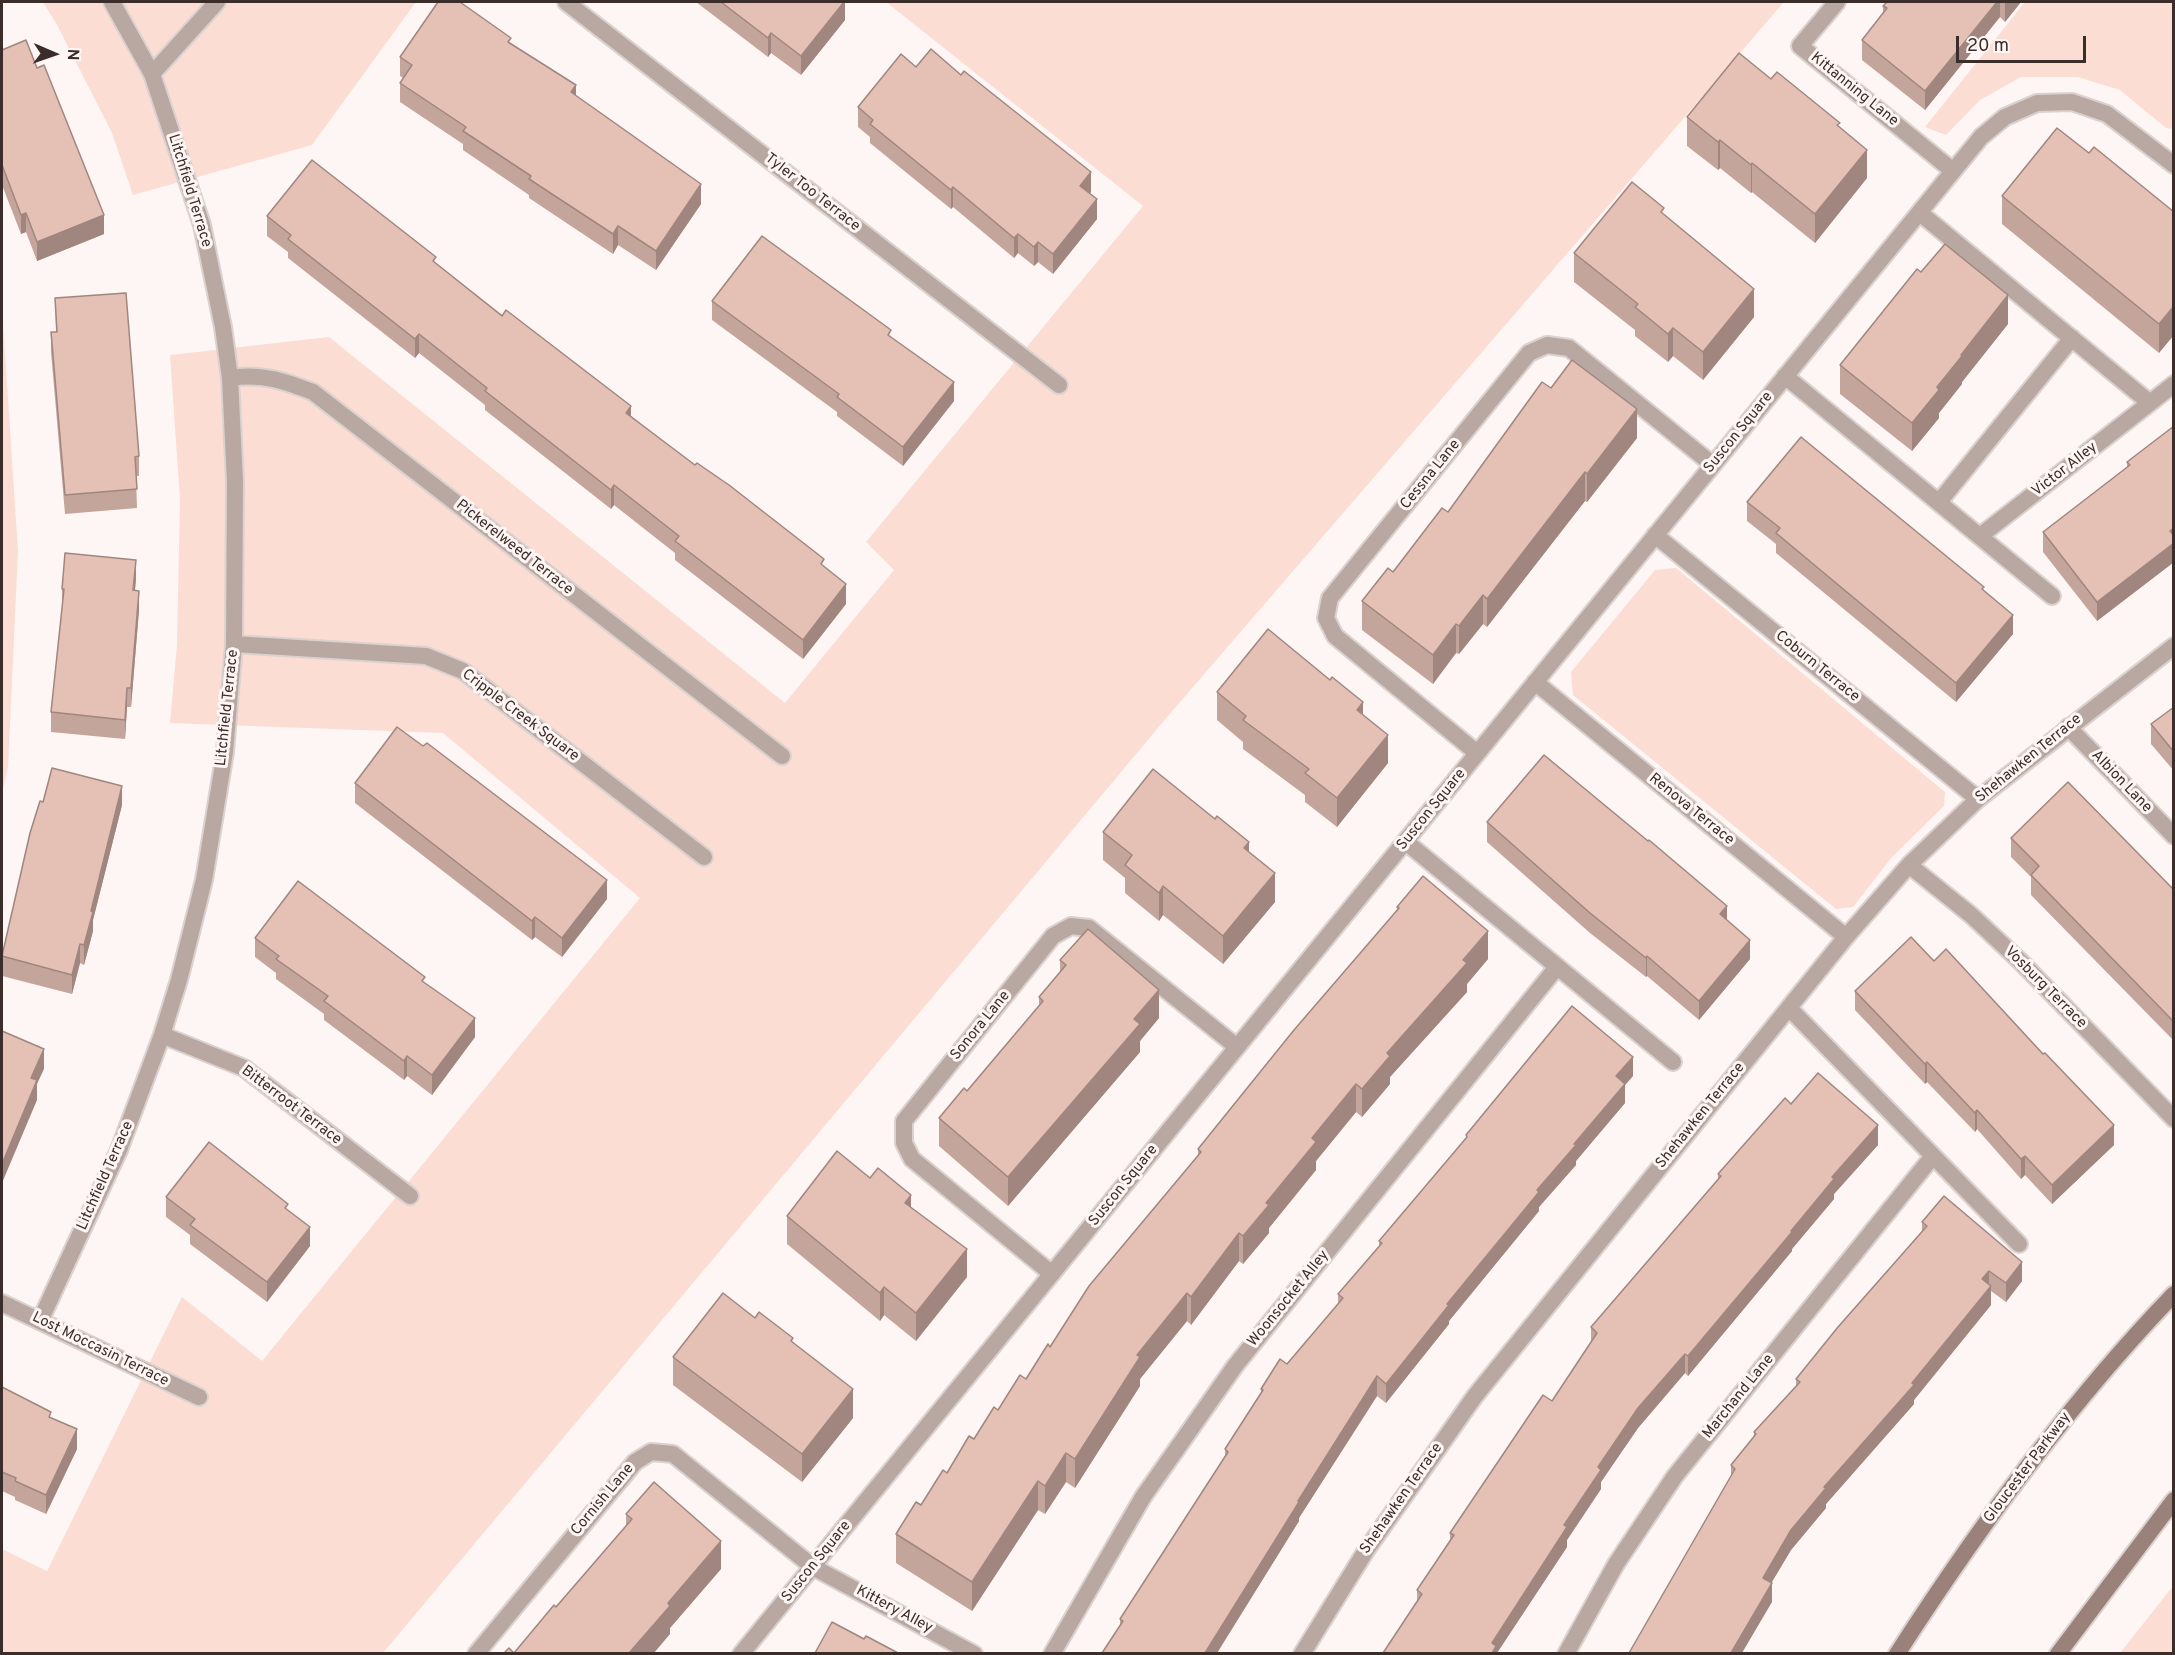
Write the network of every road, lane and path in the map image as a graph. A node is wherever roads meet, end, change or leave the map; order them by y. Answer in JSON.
{"nodes":[{"id":1,"x":112,"y":2,"type":"edge"},
{"id":2,"x":217,"y":2,"type":"edge"},
{"id":3,"x":566,"y":2,"type":"edge"},
{"id":4,"x":1838,"y":2,"type":"edge"},
{"id":5,"x":152,"y":74,"type":"junction"},
{"id":6,"x":2174,"y":165,"type":"edge"},
{"id":7,"x":1953,"y":171,"type":"junction"},
{"id":8,"x":1920,"y":213,"type":"junction"},
{"id":9,"x":2073,"y":338,"type":"junction"},
{"id":10,"x":1785,"y":376,"type":"junction"},
{"id":11,"x":230,"y":378,"type":"junction"},
{"id":12,"x":2174,"y":384,"type":"edge"},
{"id":13,"x":1059,"y":385,"type":"dead end"},
{"id":14,"x":2150,"y":403,"type":"junction"},
{"id":15,"x":1713,"y":465,"type":"junction"},
{"id":16,"x":1939,"y":502,"type":"junction"},
{"id":17,"x":1655,"y":535,"type":"junction"},
{"id":18,"x":1980,"y":537,"type":"junction"},
{"id":19,"x":2052,"y":596,"type":"dead end"},
{"id":20,"x":234,"y":644,"type":"junction"},
{"id":21,"x":2174,"y":646,"type":"edge"},
{"id":22,"x":1535,"y":682,"type":"junction"},
{"id":23,"x":2068,"y":727,"type":"junction"},
{"id":24,"x":1478,"y":753,"type":"junction"},
{"id":25,"x":782,"y":756,"type":"dead end"},
{"id":26,"x":1978,"y":799,"type":"junction"},
{"id":27,"x":2174,"y":836,"type":"edge"},
{"id":28,"x":1406,"y":842,"type":"junction"},
{"id":29,"x":704,"y":857,"type":"dead end"},
{"id":30,"x":1909,"y":865,"type":"junction"},
{"id":31,"x":1846,"y":937,"type":"junction"},
{"id":32,"x":1557,"y":967,"type":"junction"},
{"id":33,"x":1789,"y":1008,"type":"junction"},
{"id":34,"x":162,"y":1035,"type":"junction"},
{"id":35,"x":1237,"y":1047,"type":"junction"},
{"id":36,"x":1673,"y":1062,"type":"dead end"},
{"id":37,"x":2174,"y":1119,"type":"edge"},
{"id":38,"x":1933,"y":1156,"type":"junction"},
{"id":39,"x":410,"y":1196,"type":"dead end"},
{"id":40,"x":2019,"y":1244,"type":"dead end"},
{"id":41,"x":1052,"y":1274,"type":"junction"},
{"id":42,"x":2174,"y":1294,"type":"edge"},
{"id":43,"x":2,"y":1303,"type":"edge"},
{"id":44,"x":40,"y":1321,"type":"junction"},
{"id":45,"x":199,"y":1397,"type":"dead end"},
{"id":46,"x":2174,"y":1500,"type":"edge"},
{"id":47,"x":813,"y":1567,"type":"junction"},
{"id":48,"x":476,"y":1653,"type":"edge"},
{"id":49,"x":741,"y":1653,"type":"edge"},
{"id":50,"x":974,"y":1653,"type":"edge"},
{"id":51,"x":1052,"y":1653,"type":"edge"},
{"id":52,"x":1302,"y":1653,"type":"edge"},
{"id":53,"x":1566,"y":1653,"type":"edge"},
{"id":54,"x":1897,"y":1653,"type":"edge"},
{"id":55,"x":2058,"y":1653,"type":"edge"}],
"edges":[{"from":1,"to":5,"type":"street","name":"Litchfield Terrace"},
{"from":2,"to":5,"type":"street"},
{"from":3,"to":13,"type":"street","name":"Tyler Too Terrace"},
{"from":4,"to":7,"type":"street","name":"Kittanning Lane"},
{"from":5,"to":11,"type":"street","name":"Litchfield Terrace"},
{"from":6,"to":7,"type":"street","name":"Suscon Square"},
{"from":7,"to":8,"type":"street","name":"Suscon Square"},
{"from":8,"to":9,"type":"street"},
{"from":8,"to":10,"type":"street","name":"Suscon Square"},
{"from":9,"to":14,"type":"street"},
{"from":9,"to":16,"type":"street"},
{"from":10,"to":15,"type":"street","name":"Suscon Square"},
{"from":10,"to":16,"type":"street"},
{"from":11,"to":20,"type":"street","name":"Litchfield Terrace"},
{"from":11,"to":25,"type":"street","name":"Pickerelweed Terrace"},
{"from":12,"to":14,"type":"street","name":"Victor Alley"},
{"from":14,"to":18,"type":"street","name":"Victor Alley"},
{"from":15,"to":17,"type":"street","name":"Suscon Square"},
{"from":15,"to":24,"type":"street","name":"Cessna Lane"},
{"from":16,"to":18,"type":"street"},
{"from":17,"to":22,"type":"street","name":"Suscon Square"},
{"from":17,"to":26,"type":"street","name":"Coburn Terrace"},
{"from":18,"to":19,"type":"street"},
{"from":20,"to":29,"type":"street","name":"Cripple Creek Square"},
{"from":20,"to":34,"type":"street","name":"Litchfield Terrace"},
{"from":21,"to":23,"type":"street","name":"Shehawken Terrace"},
{"from":22,"to":24,"type":"street","name":"Suscon Square"},
{"from":22,"to":31,"type":"street","name":"Renova Terrace"},
{"from":23,"to":26,"type":"street","name":"Shehawken Terrace"},
{"from":23,"to":27,"type":"street","name":"Albion Lane"},
{"from":24,"to":28,"type":"street","name":"Suscon Square"},
{"from":26,"to":30,"type":"street","name":"Shehawken Terrace"},
{"from":28,"to":32,"type":"street"},
{"from":28,"to":35,"type":"street","name":"Suscon Square"},
{"from":30,"to":31,"type":"street","name":"Shehawken Terrace"},
{"from":30,"to":37,"type":"street","name":"Vosburg Terrace"},
{"from":31,"to":33,"type":"street","name":"Shehawken Terrace"},
{"from":32,"to":36,"type":"street"},
{"from":32,"to":51,"type":"street","name":"Woonsocket Alley"},
{"from":33,"to":38,"type":"street"},
{"from":33,"to":52,"type":"street","name":"Shehawken Terrace"},
{"from":34,"to":39,"type":"street","name":"Bitterroot Terrace"},
{"from":34,"to":44,"type":"street","name":"Litchfield Terrace"},
{"from":35,"to":41,"type":"street","name":"Suscon Square"},
{"from":35,"to":41,"type":"street","name":"Sonora Lane"},
{"from":38,"to":40,"type":"street"},
{"from":38,"to":53,"type":"street","name":"Marchand Lane"},
{"from":41,"to":47,"type":"street","name":"Suscon Square"},
{"from":42,"to":54,"type":"main road","name":"Gloucester Parkway"},
{"from":43,"to":44,"type":"street","name":"Lost Moccasin Terrace"},
{"from":44,"to":45,"type":"street","name":"Lost Moccasin Terrace"},
{"from":46,"to":55,"type":"main road"},
{"from":47,"to":48,"type":"street","name":"Cornish Lane"},
{"from":47,"to":49,"type":"street","name":"Suscon Square"},
{"from":47,"to":50,"type":"street","name":"Kittery Alley"}]}
